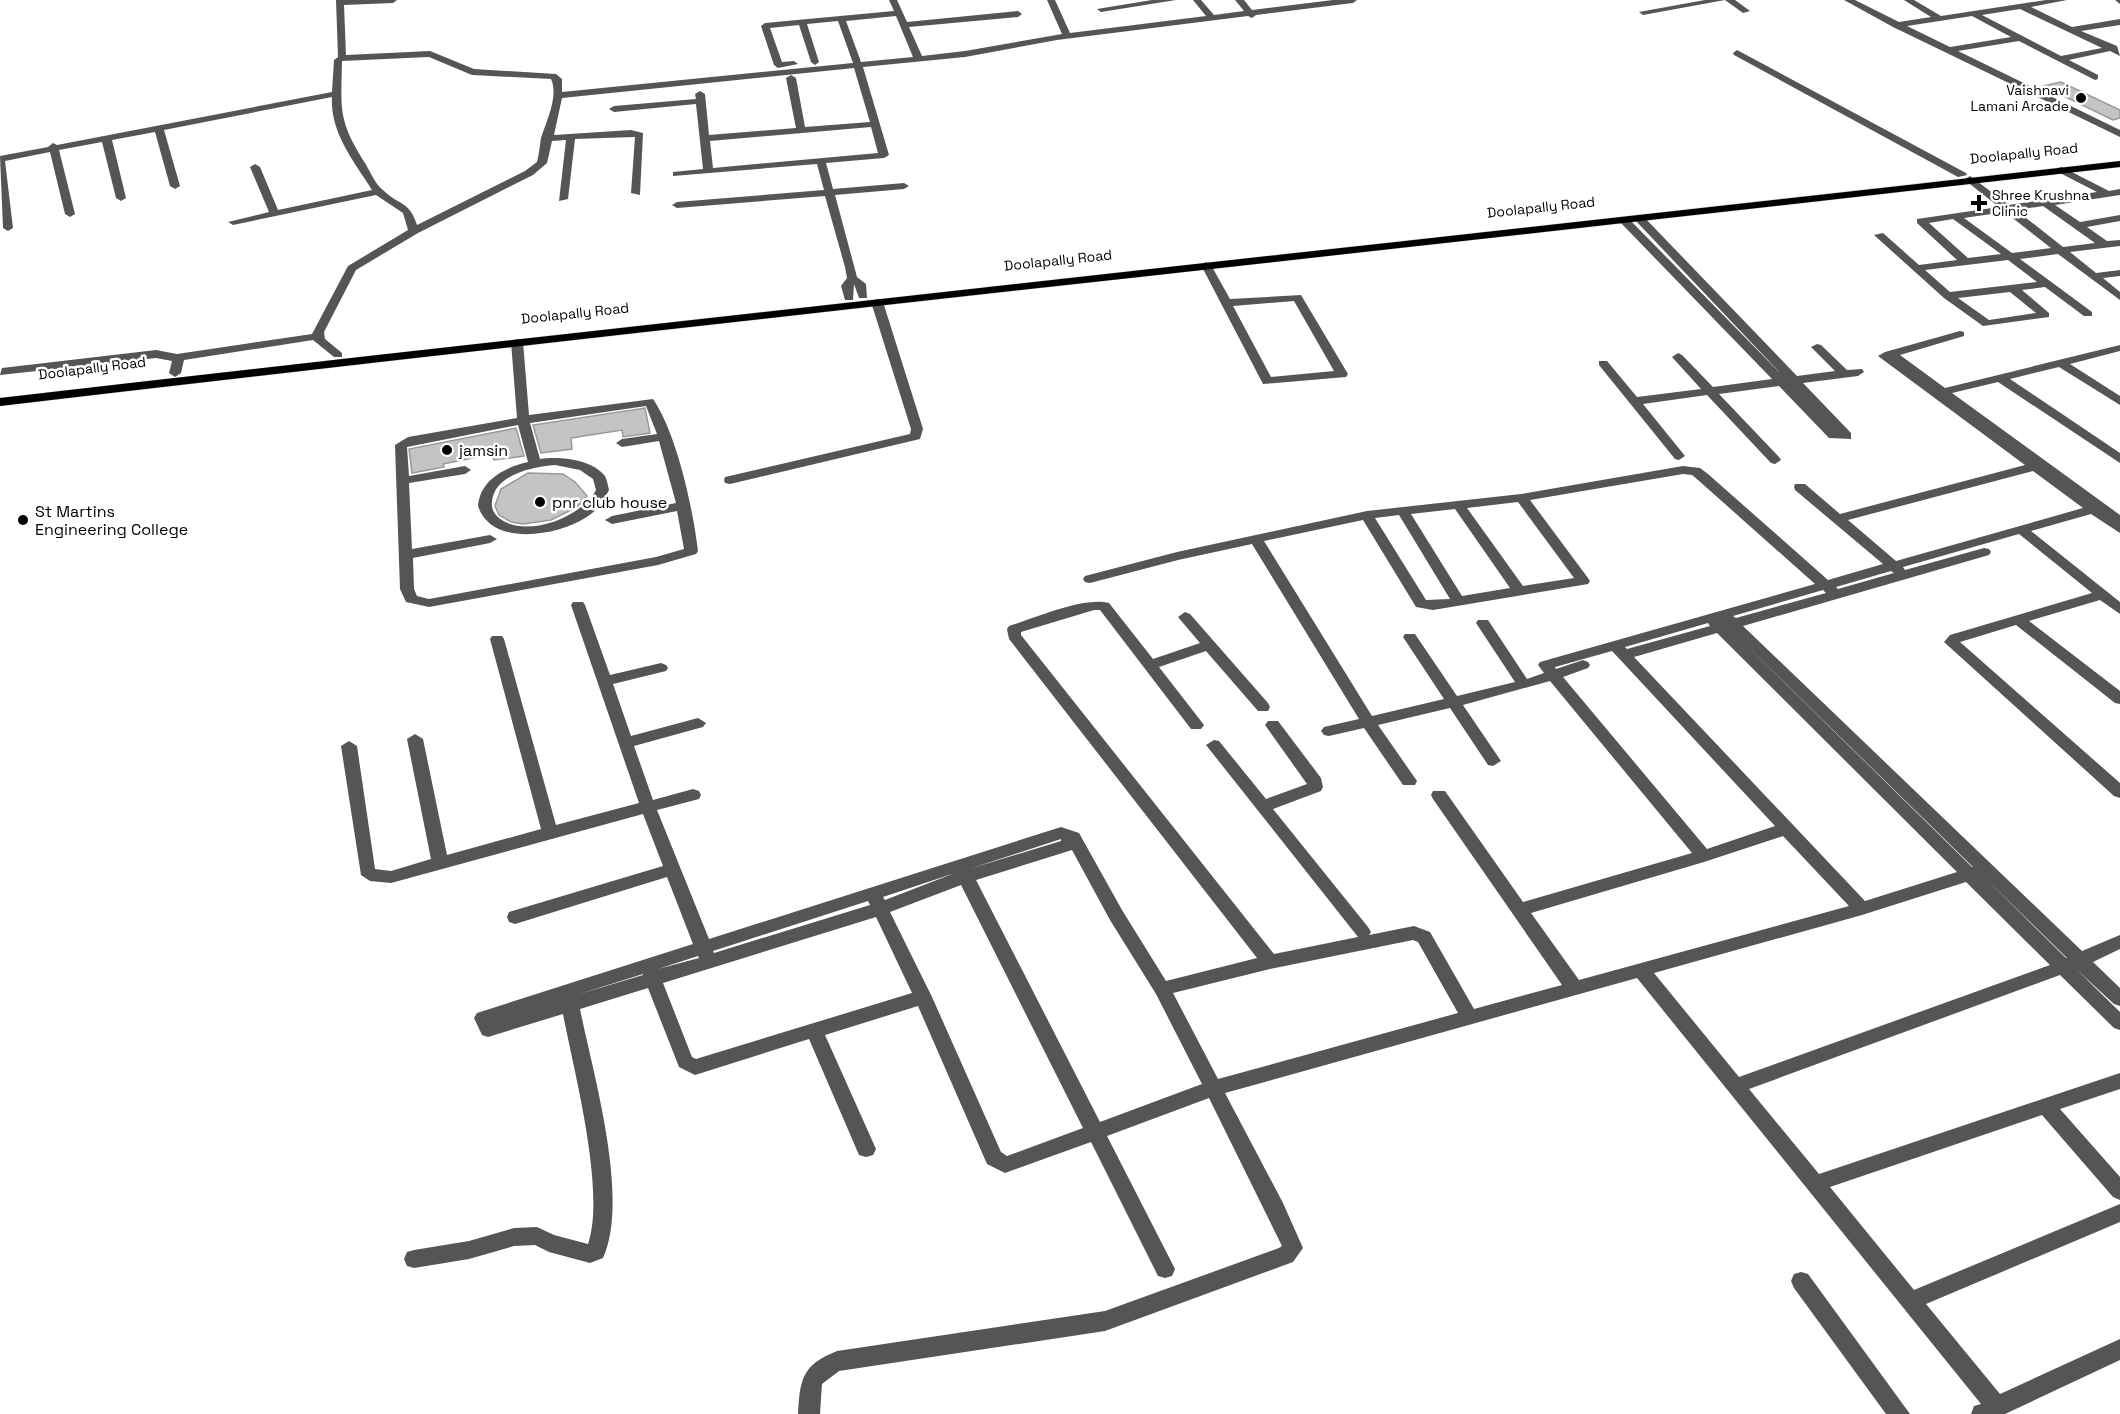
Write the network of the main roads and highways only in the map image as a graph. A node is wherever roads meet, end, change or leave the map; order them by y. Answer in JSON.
{"nodes":[{"id":1,"x":2120,"y":158,"type":"edge"},
{"id":2,"x":2120,"y":164,"type":"edge"},
{"id":3,"x":1966,"y":177,"type":"junction"},
{"id":4,"x":1525,"y":227,"type":"junction"},
{"id":5,"x":555,"y":334,"type":"junction"},
{"id":6,"x":226,"y":371,"type":"junction"},
{"id":7,"x":0,"y":395,"type":"edge"},
{"id":8,"x":0,"y":402,"type":"edge"}],
"edges":[{"from":1,"to":3,"type":"main road","name":"Doolapally Road"},
{"from":2,"to":3,"type":"main road","name":"Doolapally Road"},
{"from":3,"to":4,"type":"main road","name":"Doolapally Road"},
{"from":3,"to":4,"type":"main road","name":"Doolapally Road"},
{"from":4,"to":5,"type":"main road","name":"Doolapally Road"},
{"from":4,"to":5,"type":"main road","name":"Doolapally Road"},
{"from":5,"to":6,"type":"main road","name":"Doolapally Road"},
{"from":5,"to":6,"type":"main road"},
{"from":6,"to":7,"type":"main road","name":"Doolapally Road"},
{"from":6,"to":8,"type":"main road"}]}
